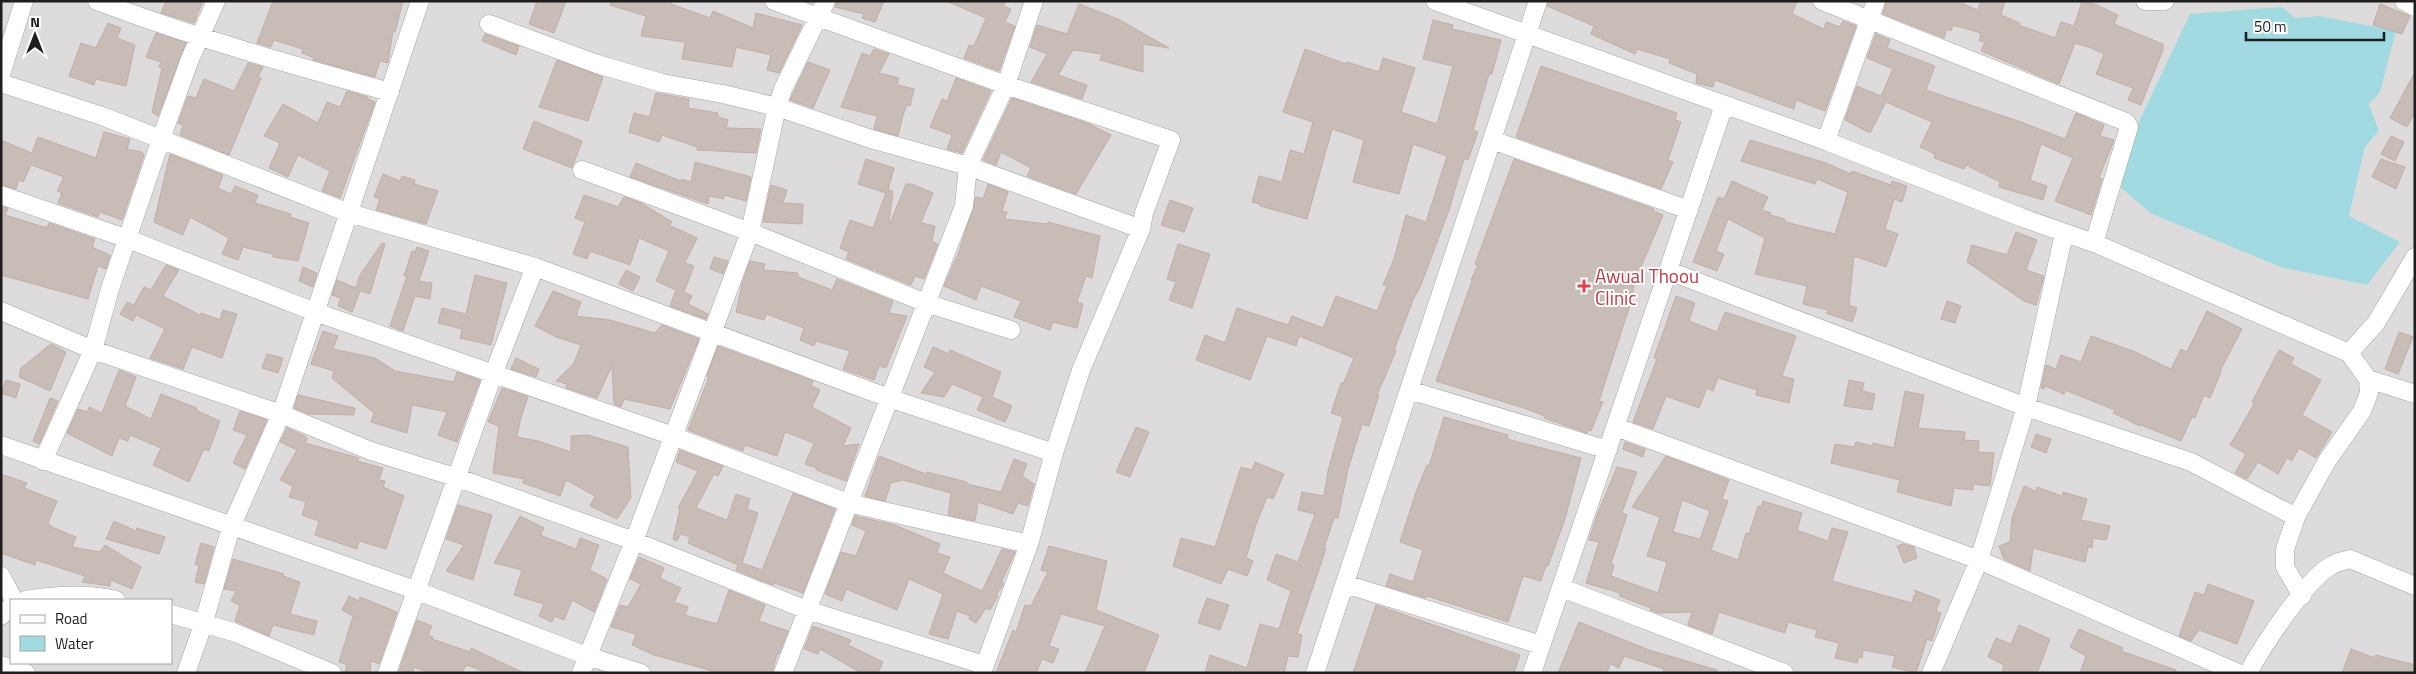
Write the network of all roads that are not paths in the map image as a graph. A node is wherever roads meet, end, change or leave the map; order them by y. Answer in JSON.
{"nodes":[{"id":1,"x":24,"y":1,"type":"edge"},
{"id":2,"x":96,"y":1,"type":"edge"},
{"id":3,"x":216,"y":1,"type":"edge"},
{"id":4,"x":420,"y":1,"type":"edge"},
{"id":5,"x":774,"y":1,"type":"edge"},
{"id":6,"x":1034,"y":1,"type":"edge"},
{"id":7,"x":1435,"y":1,"type":"edge"},
{"id":8,"x":1450,"y":1,"type":"edge"},
{"id":9,"x":1538,"y":1,"type":"edge"},
{"id":10,"x":1822,"y":1,"type":"edge"},
{"id":11,"x":1876,"y":1,"type":"edge"},
{"id":12,"x":2145,"y":1,"type":"edge"},
{"id":13,"x":2165,"y":1,"type":"edge"},
{"id":14,"x":2404,"y":1,"type":"edge"},
{"id":15,"x":2415,"y":6,"type":"edge"},
{"id":16,"x":823,"y":9,"type":"edge"},
{"id":17,"x":1870,"y":19,"type":"junction"},
{"id":18,"x":489,"y":24,"type":"dead end"},
{"id":19,"x":1528,"y":35,"type":"junction"},
{"id":20,"x":200,"y":37,"type":"junction"},
{"id":21,"x":1,"y":74,"type":"edge"},
{"id":22,"x":1,"y":84,"type":"edge"},
{"id":23,"x":1006,"y":85,"type":"junction"},
{"id":24,"x":390,"y":92,"type":"junction"},
{"id":25,"x":1724,"y":105,"type":"junction"},
{"id":26,"x":777,"y":107,"type":"junction"},
{"id":27,"x":161,"y":139,"type":"junction"},
{"id":28,"x":1492,"y":140,"type":"junction"},
{"id":29,"x":1826,"y":142,"type":"junction"},
{"id":30,"x":968,"y":166,"type":"junction"},
{"id":31,"x":582,"y":170,"type":"dead end"},
{"id":32,"x":1,"y":195,"type":"edge"},
{"id":33,"x":1689,"y":210,"type":"junction"},
{"id":34,"x":349,"y":213,"type":"junction"},
{"id":35,"x":1141,"y":228,"type":"junction"},
{"id":36,"x":750,"y":232,"type":"junction"},
{"id":37,"x":2064,"y":233,"type":"junction"},
{"id":38,"x":128,"y":239,"type":"junction"},
{"id":39,"x":2094,"y":243,"type":"junction"},
{"id":40,"x":2415,"y":257,"type":"edge"},
{"id":41,"x":535,"y":267,"type":"junction"},
{"id":42,"x":1669,"y":270,"type":"junction"},
{"id":43,"x":926,"y":302,"type":"junction"},
{"id":44,"x":1,"y":311,"type":"edge"},
{"id":45,"x":315,"y":312,"type":"junction"},
{"id":46,"x":1011,"y":330,"type":"dead end"},
{"id":47,"x":713,"y":332,"type":"junction"},
{"id":48,"x":93,"y":350,"type":"junction"},
{"id":49,"x":2349,"y":353,"type":"junction"},
{"id":50,"x":493,"y":375,"type":"junction"},
{"id":51,"x":2368,"y":379,"type":"junction"},
{"id":52,"x":1409,"y":390,"type":"junction"},
{"id":53,"x":2415,"y":394,"type":"edge"},
{"id":54,"x":890,"y":398,"type":"junction"},
{"id":55,"x":2026,"y":407,"type":"junction"},
{"id":56,"x":281,"y":414,"type":"junction"},
{"id":57,"x":1616,"y":427,"type":"junction"},
{"id":58,"x":673,"y":436,"type":"junction"},
{"id":59,"x":1,"y":445,"type":"edge"},
{"id":60,"x":1608,"y":450,"type":"junction"},
{"id":61,"x":1054,"y":453,"type":"junction"},
{"id":62,"x":44,"y":460,"type":"junction"},
{"id":63,"x":458,"y":478,"type":"junction"},
{"id":64,"x":848,"y":503,"type":"junction"},
{"id":65,"x":2296,"y":517,"type":"junction"},
{"id":66,"x":231,"y":527,"type":"junction"},
{"id":67,"x":634,"y":541,"type":"junction"},
{"id":68,"x":1029,"y":544,"type":"junction"},
{"id":69,"x":1980,"y":560,"type":"junction"},
{"id":70,"x":1,"y":576,"type":"edge"},
{"id":71,"x":1344,"y":584,"type":"junction"},
{"id":72,"x":2415,"y":586,"type":"edge"},
{"id":73,"x":1562,"y":588,"type":"junction"},
{"id":74,"x":415,"y":590,"type":"junction"},
{"id":75,"x":2302,"y":596,"type":"junction"},
{"id":76,"x":13,"y":599,"type":"edge"},
{"id":77,"x":38,"y":599,"type":"edge"},
{"id":78,"x":105,"y":599,"type":"edge"},
{"id":79,"x":10,"y":607,"type":"edge"},
{"id":80,"x":807,"y":610,"type":"junction"},
{"id":81,"x":172,"y":614,"type":"edge"},
{"id":82,"x":1,"y":616,"type":"edge"},
{"id":83,"x":204,"y":622,"type":"junction"},
{"id":84,"x":1541,"y":645,"type":"junction"},
{"id":85,"x":587,"y":656,"type":"junction"},
{"id":86,"x":1,"y":665,"type":"edge"},
{"id":87,"x":983,"y":669,"type":"edge"},
{"id":88,"x":26,"y":673,"type":"edge"},
{"id":89,"x":186,"y":673,"type":"edge"},
{"id":90,"x":332,"y":673,"type":"edge"},
{"id":91,"x":387,"y":673,"type":"edge"},
{"id":92,"x":581,"y":673,"type":"edge"},
{"id":93,"x":641,"y":673,"type":"edge"},
{"id":94,"x":783,"y":673,"type":"edge"},
{"id":95,"x":1315,"y":673,"type":"edge"},
{"id":96,"x":1532,"y":673,"type":"edge"},
{"id":97,"x":1784,"y":673,"type":"edge"},
{"id":98,"x":1931,"y":673,"type":"edge"},
{"id":99,"x":2238,"y":673,"type":"edge"},
{"id":100,"x":2248,"y":673,"type":"edge"}],
"edges":[{"from":1,"to":21,"type":"street"},
{"from":2,"to":20,"type":"street"},
{"from":3,"to":20,"type":"street"},
{"from":4,"to":24,"type":"street"},
{"from":5,"to":16,"type":"street"},
{"from":6,"to":23,"type":"street"},
{"from":7,"to":19,"type":"street"},
{"from":8,"to":19,"type":"street"},
{"from":9,"to":19,"type":"street"},
{"from":10,"to":17,"type":"street"},
{"from":11,"to":17,"type":"street"},
{"from":12,"to":13,"type":"street"},
{"from":14,"to":15,"type":"street"},
{"from":16,"to":23,"type":"street"},
{"from":16,"to":26,"type":"street"},
{"from":17,"to":29,"type":"street"},
{"from":17,"to":39,"type":"street"},
{"from":18,"to":26,"type":"street"},
{"from":19,"to":25,"type":"street"},
{"from":19,"to":28,"type":"street"},
{"from":20,"to":24,"type":"street"},
{"from":20,"to":27,"type":"street"},
{"from":22,"to":27,"type":"street"},
{"from":23,"to":30,"type":"street"},
{"from":23,"to":35,"type":"street"},
{"from":24,"to":34,"type":"street"},
{"from":25,"to":29,"type":"street"},
{"from":25,"to":33,"type":"street"},
{"from":26,"to":30,"type":"street"},
{"from":26,"to":36,"type":"street"},
{"from":27,"to":34,"type":"street"},
{"from":27,"to":38,"type":"street"},
{"from":28,"to":33,"type":"street"},
{"from":28,"to":52,"type":"street"},
{"from":29,"to":37,"type":"street"},
{"from":30,"to":35,"type":"street"},
{"from":30,"to":43,"type":"street"},
{"from":31,"to":36,"type":"street"},
{"from":32,"to":38,"type":"street"},
{"from":33,"to":42,"type":"street"},
{"from":34,"to":41,"type":"street"},
{"from":34,"to":45,"type":"street"},
{"from":35,"to":61,"type":"street"},
{"from":36,"to":43,"type":"street"},
{"from":36,"to":47,"type":"street"},
{"from":37,"to":39,"type":"street"},
{"from":37,"to":55,"type":"street"},
{"from":38,"to":45,"type":"street"},
{"from":38,"to":48,"type":"street"},
{"from":39,"to":49,"type":"street"},
{"from":40,"to":49,"type":"street"},
{"from":41,"to":47,"type":"street"},
{"from":41,"to":50,"type":"street"},
{"from":42,"to":55,"type":"street"},
{"from":42,"to":57,"type":"street"},
{"from":43,"to":46,"type":"street"},
{"from":43,"to":54,"type":"street"},
{"from":44,"to":48,"type":"street"},
{"from":45,"to":50,"type":"street"},
{"from":45,"to":56,"type":"street"},
{"from":47,"to":54,"type":"street"},
{"from":47,"to":58,"type":"street"},
{"from":48,"to":56,"type":"street"},
{"from":48,"to":62,"type":"street"},
{"from":49,"to":51,"type":"street"},
{"from":50,"to":58,"type":"street"},
{"from":50,"to":63,"type":"street"},
{"from":51,"to":53,"type":"street"},
{"from":51,"to":65,"type":"street"},
{"from":52,"to":60,"type":"street"},
{"from":52,"to":71,"type":"street"},
{"from":54,"to":61,"type":"street"},
{"from":54,"to":64,"type":"street"},
{"from":55,"to":65,"type":"street"},
{"from":55,"to":69,"type":"street"},
{"from":56,"to":63,"type":"street"},
{"from":56,"to":66,"type":"street"},
{"from":57,"to":60,"type":"street"},
{"from":57,"to":69,"type":"street"},
{"from":58,"to":64,"type":"street"},
{"from":58,"to":67,"type":"street"},
{"from":59,"to":62,"type":"street"},
{"from":60,"to":73,"type":"street"},
{"from":61,"to":68,"type":"street"},
{"from":62,"to":66,"type":"street"},
{"from":63,"to":67,"type":"street"},
{"from":63,"to":74,"type":"street"},
{"from":64,"to":68,"type":"street"},
{"from":64,"to":80,"type":"street"},
{"from":65,"to":75,"type":"street"},
{"from":66,"to":74,"type":"street"},
{"from":66,"to":83,"type":"street"},
{"from":67,"to":80,"type":"street"},
{"from":67,"to":85,"type":"street"},
{"from":68,"to":87,"type":"street"},
{"from":69,"to":98,"type":"street"},
{"from":69,"to":99,"type":"street"},
{"from":70,"to":76,"type":"street"},
{"from":71,"to":84,"type":"street"},
{"from":71,"to":95,"type":"street"},
{"from":72,"to":75,"type":"street"},
{"from":73,"to":84,"type":"street"},
{"from":73,"to":97,"type":"street"},
{"from":74,"to":85,"type":"street"},
{"from":74,"to":91,"type":"street"},
{"from":75,"to":100,"type":"street"},
{"from":77,"to":78,"type":"street"},
{"from":79,"to":82,"type":"street"},
{"from":80,"to":87,"type":"street"},
{"from":80,"to":94,"type":"street"},
{"from":81,"to":83,"type":"street"},
{"from":83,"to":89,"type":"street"},
{"from":83,"to":90,"type":"street"},
{"from":84,"to":96,"type":"street"},
{"from":85,"to":92,"type":"street"},
{"from":85,"to":93,"type":"street"},
{"from":86,"to":88,"type":"street"}]}
